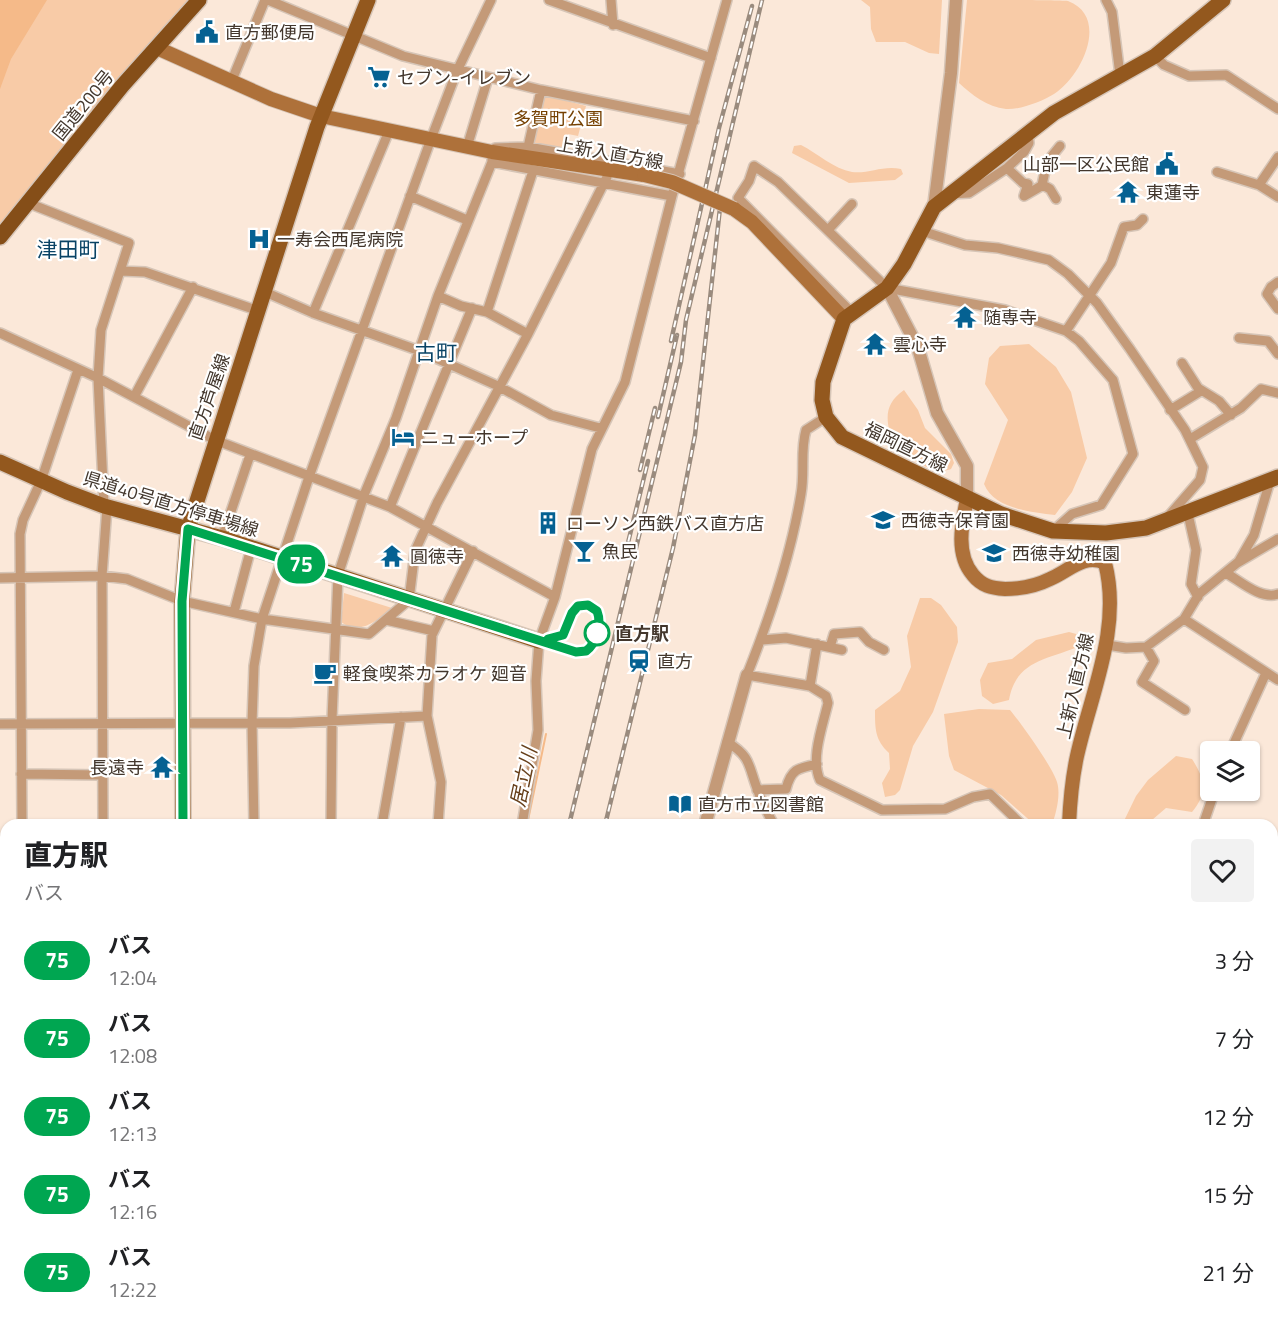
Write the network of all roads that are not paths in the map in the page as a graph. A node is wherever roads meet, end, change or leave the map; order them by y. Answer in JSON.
{"nodes":[{"id":1,"x":199,"y":0,"type":"edge"},
{"id":2,"x":267,"y":0,"type":"edge"},
{"id":3,"x":368,"y":0,"type":"edge"},
{"id":4,"x":490,"y":0,"type":"edge"},
{"id":5,"x":549,"y":0,"type":"edge"},
{"id":6,"x":611,"y":0,"type":"edge"},
{"id":7,"x":728,"y":0,"type":"edge"},
{"id":8,"x":956,"y":0,"type":"edge"},
{"id":9,"x":1106,"y":0,"type":"edge"},
{"id":10,"x":1223,"y":0,"type":"edge"},
{"id":11,"x":613,"y":25,"type":"junction"},
{"id":12,"x":353,"y":35,"type":"junction"},
{"id":13,"x":157,"y":48,"type":"junction"},
{"id":14,"x":1155,"y":56,"type":"junction"},
{"id":15,"x":711,"y":58,"type":"junction"},
{"id":16,"x":457,"y":71,"type":"junction"},
{"id":17,"x":1120,"y":75,"type":"junction"},
{"id":18,"x":488,"y":78,"type":"junction"},
{"id":19,"x":232,"y":80,"type":"junction"},
{"id":20,"x":541,"y":90,"type":"junction"},
{"id":21,"x":1278,"y":109,"type":"edge"},
{"id":22,"x":321,"y":116,"type":"junction"},
{"id":23,"x":694,"y":121,"type":"junction"},
{"id":24,"x":389,"y":131,"type":"junction"},
{"id":25,"x":1028,"y":133,"type":"junction"},
{"id":26,"x":431,"y":139,"type":"junction"},
{"id":27,"x":1060,"y":146,"type":"dead end"},
{"id":28,"x":467,"y":147,"type":"junction"},
{"id":29,"x":528,"y":147,"type":"junction"},
{"id":30,"x":492,"y":157,"type":"junction"},
{"id":31,"x":1277,"y":158,"type":"edge"},
{"id":32,"x":1007,"y":168,"type":"junction"},
{"id":33,"x":533,"y":171,"type":"junction"},
{"id":34,"x":1217,"y":172,"type":"dead end"},
{"id":35,"x":680,"y":174,"type":"junction"},
{"id":36,"x":606,"y":180,"type":"junction"},
{"id":37,"x":1042,"y":185,"type":"junction"},
{"id":38,"x":1259,"y":185,"type":"junction"},
{"id":39,"x":949,"y":194,"type":"junction"},
{"id":40,"x":410,"y":196,"type":"junction"},
{"id":41,"x":672,"y":196,"type":"junction"},
{"id":42,"x":1278,"y":196,"type":"edge"},
{"id":43,"x":1056,"y":200,"type":"dead end"},
{"id":44,"x":28,"y":203,"type":"junction"},
{"id":45,"x":852,"y":204,"type":"dead end"},
{"id":46,"x":934,"y":207,"type":"junction"},
{"id":47,"x":1143,"y":219,"type":"dead end"},
{"id":48,"x":467,"y":220,"type":"junction"},
{"id":49,"x":828,"y":230,"type":"junction"},
{"id":50,"x":922,"y":231,"type":"junction"},
{"id":51,"x":0,"y":237,"type":"edge"},
{"id":52,"x":121,"y":271,"type":"junction"},
{"id":53,"x":1278,"y":282,"type":"edge"},
{"id":54,"x":193,"y":287,"type":"junction"},
{"id":55,"x":887,"y":288,"type":"junction"},
{"id":56,"x":265,"y":292,"type":"junction"},
{"id":57,"x":438,"y":296,"type":"junction"},
{"id":58,"x":1090,"y":298,"type":"junction"},
{"id":59,"x":472,"y":308,"type":"junction"},
{"id":60,"x":1278,"y":309,"type":"edge"},
{"id":61,"x":259,"y":310,"type":"junction"},
{"id":62,"x":488,"y":312,"type":"junction"},
{"id":63,"x":313,"y":313,"type":"junction"},
{"id":64,"x":848,"y":316,"type":"junction"},
{"id":65,"x":361,"y":330,"type":"junction"},
{"id":66,"x":1066,"y":331,"type":"junction"},
{"id":67,"x":0,"y":333,"type":"edge"},
{"id":68,"x":528,"y":334,"type":"junction"},
{"id":69,"x":1239,"y":339,"type":"dead end"},
{"id":70,"x":420,"y":351,"type":"junction"},
{"id":71,"x":1278,"y":354,"type":"edge"},
{"id":72,"x":1182,"y":363,"type":"dead end"},
{"id":73,"x":448,"y":364,"type":"junction"},
{"id":74,"x":78,"y":370,"type":"junction"},
{"id":75,"x":98,"y":378,"type":"junction"},
{"id":76,"x":498,"y":386,"type":"junction"},
{"id":77,"x":1201,"y":391,"type":"junction"},
{"id":78,"x":1278,"y":393,"type":"edge"},
{"id":79,"x":134,"y":398,"type":"junction"},
{"id":80,"x":1170,"y":410,"type":"junction"},
{"id":81,"x":1231,"y":415,"type":"junction"},
{"id":82,"x":826,"y":417,"type":"junction"},
{"id":83,"x":600,"y":428,"type":"junction"},
{"id":84,"x":1190,"y":439,"type":"junction"},
{"id":85,"x":214,"y":440,"type":"junction"},
{"id":86,"x":250,"y":455,"type":"junction"},
{"id":87,"x":0,"y":462,"type":"edge"},
{"id":88,"x":309,"y":477,"type":"junction"},
{"id":89,"x":1274,"y":479,"type":"edge"},
{"id":90,"x":41,"y":481,"type":"junction"},
{"id":91,"x":364,"y":495,"type":"junction"},
{"id":92,"x":967,"y":499,"type":"junction"},
{"id":93,"x":105,"y":506,"type":"junction"},
{"id":94,"x":390,"y":507,"type":"junction"},
{"id":95,"x":1188,"y":514,"type":"junction"},
{"id":96,"x":1163,"y":523,"type":"junction"},
{"id":97,"x":427,"y":526,"type":"junction"},
{"id":98,"x":188,"y":529,"type":"junction"},
{"id":99,"x":1053,"y":531,"type":"junction"},
{"id":100,"x":222,"y":538,"type":"junction"},
{"id":101,"x":1278,"y":539,"type":"edge"},
{"id":102,"x":250,"y":548,"type":"junction"},
{"id":103,"x":473,"y":551,"type":"junction"},
{"id":104,"x":280,"y":558,"type":"junction"},
{"id":105,"x":1237,"y":563,"type":"junction"},
{"id":106,"x":1226,"y":573,"type":"junction"},
{"id":107,"x":338,"y":575,"type":"junction"},
{"id":108,"x":102,"y":576,"type":"junction"},
{"id":109,"x":0,"y":578,"type":"edge"},
{"id":110,"x":19,"y":578,"type":"junction"},
{"id":111,"x":1278,"y":594,"type":"edge"},
{"id":112,"x":555,"y":597,"type":"junction"},
{"id":113,"x":1198,"y":597,"type":"junction"},
{"id":114,"x":409,"y":600,"type":"junction"},
{"id":115,"x":182,"y":601,"type":"junction"},
{"id":116,"x":442,"y":610,"type":"junction"},
{"id":117,"x":234,"y":612,"type":"junction"},
{"id":118,"x":262,"y":619,"type":"junction"},
{"id":119,"x":1184,"y":619,"type":"junction"},
{"id":120,"x":386,"y":620,"type":"junction"},
{"id":121,"x":434,"y":630,"type":"junction"},
{"id":122,"x":336,"y":631,"type":"junction"},
{"id":123,"x":761,"y":640,"type":"junction"},
{"id":124,"x":539,"y":641,"type":"junction"},
{"id":125,"x":817,"y":644,"type":"junction"},
{"id":126,"x":1107,"y":645,"type":"junction"},
{"id":127,"x":1146,"y":646,"type":"junction"},
{"id":128,"x":830,"y":647,"type":"junction"},
{"id":129,"x":842,"y":650,"type":"dead end"},
{"id":130,"x":884,"y":650,"type":"dead end"},
{"id":131,"x":1266,"y":673,"type":"junction"},
{"id":132,"x":747,"y":675,"type":"junction"},
{"id":133,"x":1278,"y":680,"type":"edge"},
{"id":134,"x":810,"y":686,"type":"junction"},
{"id":135,"x":1185,"y":710,"type":"dead end"},
{"id":136,"x":427,"y":716,"type":"junction"},
{"id":137,"x":400,"y":717,"type":"junction"},
{"id":138,"x":332,"y":719,"type":"junction"},
{"id":139,"x":104,"y":723,"type":"junction"},
{"id":140,"x":252,"y":723,"type":"junction"},
{"id":141,"x":0,"y":724,"type":"edge"},
{"id":142,"x":20,"y":724,"type":"junction"},
{"id":143,"x":182,"y":724,"type":"junction"},
{"id":144,"x":1235,"y":741,"type":"edge"},
{"id":145,"x":727,"y":742,"type":"junction"},
{"id":146,"x":817,"y":764,"type":"junction"},
{"id":147,"x":21,"y":774,"type":"junction"},
{"id":148,"x":103,"y":774,"type":"junction"},
{"id":149,"x":757,"y":790,"type":"junction"},
{"id":150,"x":1211,"y":801,"type":"edge"},
{"id":151,"x":22,"y":819,"type":"edge"},
{"id":152,"x":103,"y":819,"type":"edge"},
{"id":153,"x":183,"y":819,"type":"edge"},
{"id":154,"x":254,"y":819,"type":"edge"},
{"id":155,"x":332,"y":819,"type":"edge"},
{"id":156,"x":383,"y":819,"type":"edge"},
{"id":157,"x":438,"y":819,"type":"edge"},
{"id":158,"x":523,"y":819,"type":"edge"},
{"id":159,"x":707,"y":819,"type":"edge"},
{"id":160,"x":771,"y":819,"type":"edge"},
{"id":161,"x":1016,"y":819,"type":"edge"},
{"id":162,"x":1070,"y":819,"type":"edge"},
{"id":163,"x":1205,"y":819,"type":"edge"}],
"edges":[{"from":1,"to":13,"type":"highway","name":"国道200号"},
{"from":2,"to":12,"type":"street"},
{"from":2,"to":19,"type":"street"},
{"from":3,"to":12,"type":"main road","name":"直方芦屋線"},
{"from":4,"to":16,"type":"street"},
{"from":5,"to":11,"type":"street"},
{"from":6,"to":11,"type":"street"},
{"from":7,"to":15,"type":"street"},
{"from":8,"to":46,"type":"street"},
{"from":9,"to":17,"type":"street"},
{"from":10,"to":14,"type":"main road"},
{"from":11,"to":15,"type":"street"},
{"from":12,"to":16,"type":"street"},
{"from":12,"to":22,"type":"main road","name":"直方芦屋線"},
{"from":13,"to":19,"type":"main road","name":"上新入直方線"},
{"from":13,"to":44,"type":"highway","name":"国道200号"},
{"from":14,"to":17,"type":"main road"},
{"from":14,"to":21,"type":"street"},
{"from":15,"to":23,"type":"street"},
{"from":16,"to":18,"type":"street"},
{"from":16,"to":26,"type":"street"},
{"from":17,"to":25,"type":"main road"},
{"from":18,"to":20,"type":"street"},
{"from":18,"to":28,"type":"street"},
{"from":19,"to":22,"type":"main road","name":"上新入直方線"},
{"from":20,"to":23,"type":"street"},
{"from":20,"to":29,"type":"street"},
{"from":22,"to":24,"type":"main road","name":"上新入直方線"},
{"from":22,"to":56,"type":"main road","name":"直方芦屋線"},
{"from":23,"to":35,"type":"street"},
{"from":24,"to":26,"type":"main road","name":"上新入直方線"},
{"from":24,"to":63,"type":"street"},
{"from":25,"to":32,"type":"street"},
{"from":25,"to":39,"type":"main road"},
{"from":26,"to":28,"type":"main road","name":"上新入直方線"},
{"from":26,"to":40,"type":"street"},
{"from":27,"to":37,"type":"street"},
{"from":28,"to":30,"type":"main road","name":"上新入直方線"},
{"from":29,"to":30,"type":"street"},
{"from":29,"to":35,"type":"street"},
{"from":30,"to":33,"type":"street"},
{"from":30,"to":48,"type":"street"},
{"from":30,"to":64,"type":"main road","name":"上新入直方線","bridge":true},
{"from":31,"to":38,"type":"street"},
{"from":32,"to":37,"type":"street"},
{"from":32,"to":39,"type":"street"},
{"from":33,"to":36,"type":"street"},
{"from":33,"to":62,"type":"street"},
{"from":34,"to":38,"type":"street"},
{"from":35,"to":41,"type":"street"},
{"from":36,"to":41,"type":"street"},
{"from":36,"to":68,"type":"street"},
{"from":37,"to":43,"type":"street"},
{"from":38,"to":42,"type":"street"},
{"from":39,"to":46,"type":"main road"},
{"from":40,"to":48,"type":"street"},
{"from":40,"to":65,"type":"street"},
{"from":41,"to":83,"type":"street"},
{"from":44,"to":51,"type":"highway","name":"国道200号"},
{"from":44,"to":52,"type":"street"},
{"from":45,"to":49,"type":"street"},
{"from":46,"to":50,"type":"main road"},
{"from":47,"to":58,"type":"street"},
{"from":48,"to":57,"type":"street"},
{"from":49,"to":55,"type":"street"},
{"from":49,"to":64,"type":"street"},
{"from":50,"to":55,"type":"main road"},
{"from":50,"to":58,"type":"street"},
{"from":52,"to":54,"type":"street"},
{"from":52,"to":75,"type":"street"},
{"from":53,"to":60,"type":"street"},
{"from":54,"to":61,"type":"street"},
{"from":54,"to":79,"type":"street"},
{"from":55,"to":64,"type":"main road"},
{"from":55,"to":66,"type":"street"},
{"from":55,"to":92,"type":"street"},
{"from":56,"to":61,"type":"main road","name":"直方芦屋線"},
{"from":56,"to":63,"type":"street"},
{"from":57,"to":59,"type":"street"},
{"from":57,"to":70,"type":"street"},
{"from":58,"to":66,"type":"street"},
{"from":58,"to":80,"type":"street"},
{"from":59,"to":62,"type":"street"},
{"from":59,"to":73,"type":"street"},
{"from":61,"to":85,"type":"main road","name":"直方芦屋線"},
{"from":62,"to":68,"type":"street"},
{"from":63,"to":65,"type":"street"},
{"from":64,"to":82,"type":"main road"},
{"from":65,"to":70,"type":"street"},
{"from":65,"to":88,"type":"street"},
{"from":66,"to":99,"type":"street"},
{"from":67,"to":74,"type":"street"},
{"from":68,"to":76,"type":"street"},
{"from":69,"to":71,"type":"street"},
{"from":70,"to":73,"type":"street"},
{"from":70,"to":91,"type":"street"},
{"from":72,"to":77,"type":"street"},
{"from":73,"to":76,"type":"street"},
{"from":73,"to":94,"type":"street"},
{"from":74,"to":75,"type":"street"},
{"from":74,"to":90,"type":"street"},
{"from":75,"to":79,"type":"street"},
{"from":75,"to":93,"type":"street"},
{"from":76,"to":83,"type":"street"},
{"from":76,"to":97,"type":"street"},
{"from":77,"to":80,"type":"street"},
{"from":77,"to":81,"type":"street"},
{"from":78,"to":81,"type":"street"},
{"from":79,"to":85,"type":"street"},
{"from":80,"to":84,"type":"street"},
{"from":81,"to":84,"type":"street"},
{"from":82,"to":92,"type":"main road","name":"福岡直方線"},
{"from":82,"to":123,"type":"street"},
{"from":83,"to":112,"type":"street"},
{"from":84,"to":96,"type":"street"},
{"from":85,"to":86,"type":"street"},
{"from":85,"to":98,"type":"main road","name":"直方芦屋線"},
{"from":86,"to":88,"type":"street"},
{"from":86,"to":100,"type":"street"},
{"from":87,"to":90,"type":"main road","name":"県道40号直方停車場線"},
{"from":88,"to":91,"type":"street"},
{"from":88,"to":104,"type":"street"},
{"from":89,"to":95,"type":"main road","name":"福岡直方線"},
{"from":89,"to":105,"type":"street"},
{"from":90,"to":93,"type":"main road","name":"県道40号直方停車場線"},
{"from":90,"to":110,"type":"street"},
{"from":91,"to":94,"type":"street"},
{"from":91,"to":107,"type":"street"},
{"from":92,"to":99,"type":"main road","name":"福岡直方線"},
{"from":92,"to":126,"type":"main road","name":"上新入直方線"},
{"from":93,"to":98,"type":"main road","name":"県道40号直方停車場線"},
{"from":93,"to":108,"type":"street"},
{"from":94,"to":97,"type":"street"},
{"from":95,"to":96,"type":"main road","name":"福岡直方線"},
{"from":95,"to":113,"type":"street"},
{"from":96,"to":99,"type":"main road","name":"福岡直方線"},
{"from":97,"to":103,"type":"street"},
{"from":97,"to":114,"type":"street"},
{"from":98,"to":100,"type":"main road","name":"県道40号直方停車場線"},
{"from":98,"to":115,"type":"main road","name":"直方芦屋線"},
{"from":100,"to":102,"type":"main road","name":"県道40号直方停車場線"},
{"from":101,"to":105,"type":"street"},
{"from":102,"to":104,"type":"main road","name":"県道40号直方停車場線"},
{"from":102,"to":117,"type":"street"},
{"from":103,"to":112,"type":"street"},
{"from":103,"to":116,"type":"street"},
{"from":104,"to":107,"type":"main road","name":"県道40号直方停車場線"},
{"from":104,"to":118,"type":"street"},
{"from":105,"to":106,"type":"street"},
{"from":106,"to":111,"type":"street"},
{"from":106,"to":113,"type":"street"},
{"from":107,"to":114,"type":"main road","name":"県道40号直方停車場線"},
{"from":107,"to":122,"type":"street"},
{"from":108,"to":110,"type":"street"},
{"from":108,"to":115,"type":"street"},
{"from":108,"to":139,"type":"street"},
{"from":109,"to":110,"type":"street"},
{"from":110,"to":142,"type":"street"},
{"from":112,"to":124,"type":"street"},
{"from":113,"to":119,"type":"street"},
{"from":114,"to":116,"type":"main road","name":"県道40号直方停車場線"},
{"from":114,"to":120,"type":"street"},
{"from":115,"to":117,"type":"street"},
{"from":115,"to":143,"type":"main road","name":"直方芦屋線"},
{"from":116,"to":121,"type":"street"},
{"from":116,"to":124,"type":"main road","name":"県道40号直方停車場線"},
{"from":117,"to":118,"type":"street"},
{"from":118,"to":122,"type":"street"},
{"from":118,"to":140,"type":"street"},
{"from":119,"to":127,"type":"street"},
{"from":119,"to":131,"type":"street"},
{"from":120,"to":121,"type":"street"},
{"from":120,"to":122,"type":"street"},
{"from":121,"to":136,"type":"street"},
{"from":122,"to":138,"type":"street"},
{"from":123,"to":125,"type":"street"},
{"from":123,"to":132,"type":"street"},
{"from":124,"to":158,"type":"street"},
{"from":125,"to":128,"type":"street"},
{"from":125,"to":134,"type":"street"},
{"from":126,"to":127,"type":"street"},
{"from":126,"to":162,"type":"main road","name":"上新入直方線"},
{"from":127,"to":135,"type":"street"},
{"from":128,"to":129,"type":"street"},
{"from":128,"to":130,"type":"street"},
{"from":131,"to":133,"type":"street"},
{"from":131,"to":144,"type":"street"},
{"from":132,"to":134,"type":"street"},
{"from":132,"to":145,"type":"street"},
{"from":134,"to":146,"type":"street"},
{"from":136,"to":137,"type":"street"},
{"from":136,"to":157,"type":"street"},
{"from":137,"to":138,"type":"street"},
{"from":137,"to":156,"type":"street"},
{"from":138,"to":140,"type":"street"},
{"from":138,"to":155,"type":"street"},
{"from":139,"to":142,"type":"street"},
{"from":139,"to":143,"type":"street"},
{"from":139,"to":148,"type":"street"},
{"from":140,"to":143,"type":"street"},
{"from":140,"to":154,"type":"street"},
{"from":141,"to":142,"type":"street"},
{"from":142,"to":147,"type":"street"},
{"from":143,"to":153,"type":"main road","name":"直方芦屋線"},
{"from":145,"to":149,"type":"street"},
{"from":145,"to":159,"type":"street"},
{"from":146,"to":149,"type":"street"},
{"from":146,"to":161,"type":"street"},
{"from":147,"to":148,"type":"street"},
{"from":147,"to":151,"type":"street"},
{"from":148,"to":152,"type":"street"},
{"from":149,"to":160,"type":"street"},
{"from":150,"to":163,"type":"street"}]}
